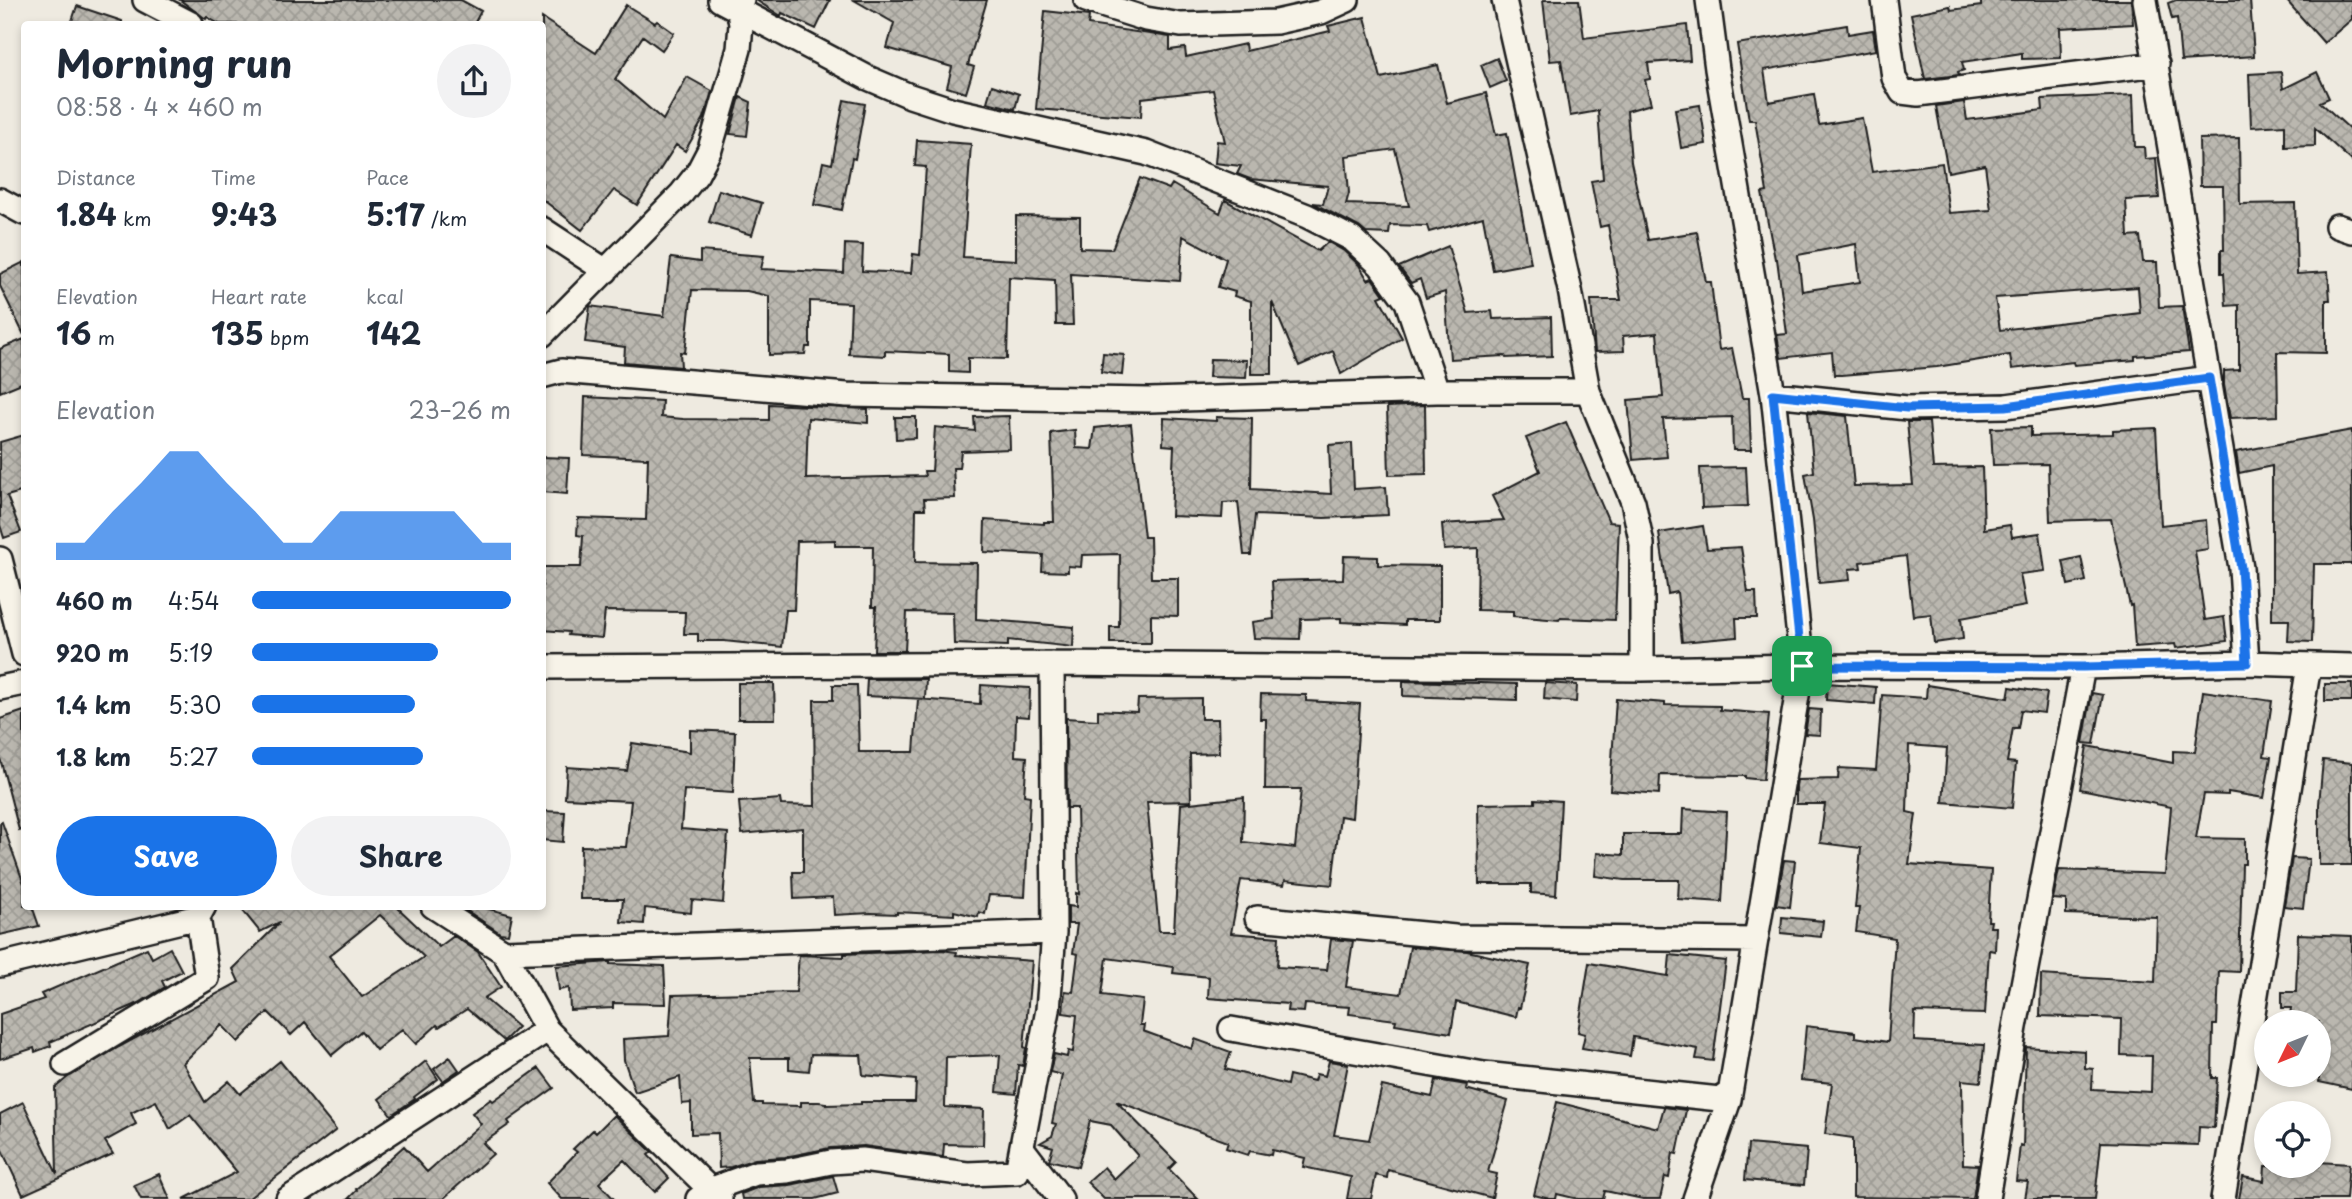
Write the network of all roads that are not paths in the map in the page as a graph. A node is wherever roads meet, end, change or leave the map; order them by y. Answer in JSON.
{"nodes":[{"id":1,"x":145,"y":0,"type":"edge"},
{"id":2,"x":1086,"y":0,"type":"edge"},
{"id":3,"x":1347,"y":0,"type":"edge"},
{"id":4,"x":1504,"y":0,"type":"edge"},
{"id":5,"x":1708,"y":0,"type":"edge"},
{"id":6,"x":1884,"y":0,"type":"edge"},
{"id":7,"x":2145,"y":0,"type":"edge"},
{"id":8,"x":733,"y":3,"type":"edge"},
{"id":9,"x":185,"y":21,"type":"edge"},
{"id":10,"x":2157,"y":64,"type":"junction"},
{"id":11,"x":0,"y":200,"type":"edge"},
{"id":12,"x":21,"y":211,"type":"edge"},
{"id":13,"x":546,"y":232,"type":"edge"},
{"id":14,"x":606,"y":271,"type":"junction"},
{"id":15,"x":546,"y":331,"type":"edge"},
{"id":16,"x":546,"y":375,"type":"edge"},
{"id":17,"x":2209,"y":378,"type":"junction"},
{"id":18,"x":1437,"y":391,"type":"junction"},
{"id":19,"x":1588,"y":391,"type":"junction"},
{"id":20,"x":1773,"y":394,"type":"junction"},
{"id":21,"x":0,"y":559,"type":"edge"},
{"id":22,"x":21,"y":642,"type":"edge"},
{"id":23,"x":2247,"y":663,"type":"junction"},
{"id":24,"x":1052,"y":664,"type":"junction"},
{"id":25,"x":2309,"y":665,"type":"junction"},
{"id":26,"x":1802,"y":666,"type":"junction"},
{"id":27,"x":2352,"y":666,"type":"edge"},
{"id":28,"x":546,"y":667,"type":"edge"},
{"id":29,"x":2083,"y":667,"type":"junction"},
{"id":30,"x":1642,"y":669,"type":"junction"},
{"id":31,"x":21,"y":683,"type":"edge"},
{"id":32,"x":0,"y":688,"type":"edge"},
{"id":33,"x":439,"y":910,"type":"edge"},
{"id":34,"x":201,"y":912,"type":"edge"},
{"id":35,"x":1257,"y":918,"type":"dead end"},
{"id":36,"x":1054,"y":932,"type":"junction"},
{"id":37,"x":1756,"y":940,"type":"junction"},
{"id":38,"x":505,"y":952,"type":"junction"},
{"id":39,"x":0,"y":965,"type":"edge"},
{"id":40,"x":547,"y":1030,"type":"junction"},
{"id":41,"x":1231,"y":1030,"type":"dead end"},
{"id":42,"x":65,"y":1064,"type":"dead end"},
{"id":43,"x":1729,"y":1100,"type":"junction"},
{"id":44,"x":1022,"y":1148,"type":"junction"},
{"id":45,"x":710,"y":1196,"type":"edge"},
{"id":46,"x":288,"y":1199,"type":"edge"},
{"id":47,"x":1061,"y":1199,"type":"edge"},
{"id":48,"x":1695,"y":1199,"type":"edge"},
{"id":49,"x":1987,"y":1199,"type":"edge"},
{"id":50,"x":2223,"y":1199,"type":"edge"}],
"edges":[{"from":1,"to":9,"type":"street"},
{"from":2,"to":3,"type":"street"},
{"from":4,"to":19,"type":"street"},
{"from":5,"to":20,"type":"street"},
{"from":6,"to":10,"type":"street"},
{"from":7,"to":10,"type":"street"},
{"from":8,"to":14,"type":"street"},
{"from":8,"to":18,"type":"street"},
{"from":10,"to":17,"type":"street"},
{"from":11,"to":12,"type":"street"},
{"from":13,"to":14,"type":"street"},
{"from":14,"to":15,"type":"street"},
{"from":16,"to":18,"type":"street"},
{"from":17,"to":20,"type":"street"},
{"from":17,"to":23,"type":"street"},
{"from":18,"to":19,"type":"street"},
{"from":19,"to":30,"type":"street"},
{"from":20,"to":26,"type":"street"},
{"from":21,"to":22,"type":"street"},
{"from":23,"to":25,"type":"street"},
{"from":23,"to":29,"type":"street"},
{"from":24,"to":28,"type":"street"},
{"from":24,"to":30,"type":"street"},
{"from":24,"to":36,"type":"street"},
{"from":25,"to":27,"type":"street"},
{"from":25,"to":50,"type":"street"},
{"from":26,"to":29,"type":"street"},
{"from":26,"to":30,"type":"street"},
{"from":26,"to":37,"type":"street"},
{"from":29,"to":49,"type":"street"},
{"from":31,"to":32,"type":"street"},
{"from":33,"to":38,"type":"street"},
{"from":34,"to":39,"type":"street"},
{"from":34,"to":42,"type":"street"},
{"from":35,"to":37,"type":"street"},
{"from":36,"to":38,"type":"street"},
{"from":36,"to":44,"type":"street"},
{"from":37,"to":43,"type":"street"},
{"from":38,"to":40,"type":"street"},
{"from":40,"to":45,"type":"street"},
{"from":40,"to":46,"type":"street"},
{"from":41,"to":43,"type":"street"},
{"from":43,"to":48,"type":"street"},
{"from":44,"to":45,"type":"street"},
{"from":44,"to":47,"type":"street"}]}
